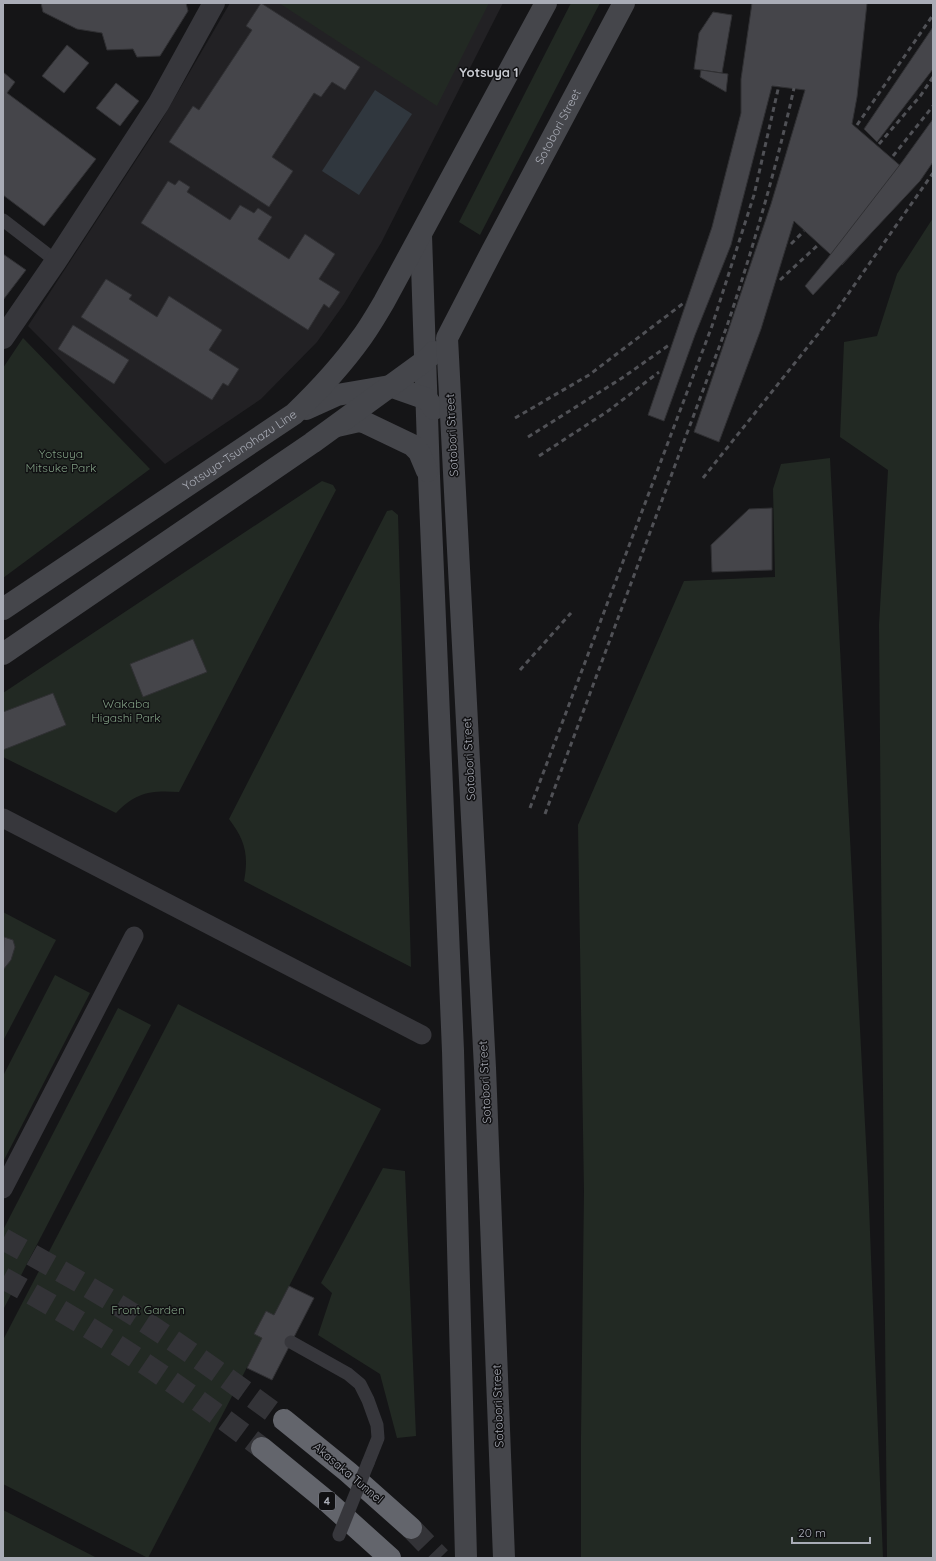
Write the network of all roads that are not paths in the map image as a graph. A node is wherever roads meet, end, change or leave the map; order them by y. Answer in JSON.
{"nodes":[{"id":1,"x":214,"y":3,"type":"edge"},
{"id":2,"x":546,"y":3,"type":"edge"},
{"id":3,"x":624,"y":3,"type":"edge"},
{"id":4,"x":3,"y":220,"type":"edge"},
{"id":5,"x":421,"y":235,"type":"junction"},
{"id":6,"x":56,"y":261,"type":"junction"},
{"id":7,"x":3,"y":338,"type":"edge"},
{"id":8,"x":448,"y":338,"type":"junction"},
{"id":9,"x":426,"y":360,"type":"junction"},
{"id":10,"x":390,"y":386,"type":"junction"},
{"id":11,"x":427,"y":399,"type":"junction"},
{"id":12,"x":294,"y":414,"type":"junction"},
{"id":13,"x":333,"y":427,"type":"junction"},
{"id":14,"x":452,"y":435,"type":"junction"},
{"id":15,"x":429,"y":476,"type":"junction"},
{"id":16,"x":3,"y":609,"type":"edge"},
{"id":17,"x":3,"y":654,"type":"edge"},
{"id":18,"x":3,"y":818,"type":"edge"},
{"id":19,"x":134,"y":936,"type":"dead end"},
{"id":20,"x":422,"y":1035,"type":"dead end"},
{"id":21,"x":3,"y":1189,"type":"edge"},
{"id":22,"x":291,"y":1342,"type":"dead end"},
{"id":23,"x":284,"y":1420,"type":"tunnel mouth"},
{"id":24,"x":262,"y":1448,"type":"tunnel mouth"},
{"id":25,"x":411,"y":1528,"type":"tunnel mouth"},
{"id":26,"x":339,"y":1535,"type":"dead end"},
{"id":27,"x":390,"y":1558,"type":"edge"},
{"id":28,"x":466,"y":1558,"type":"edge"},
{"id":29,"x":504,"y":1558,"type":"edge"}],
"edges":[{"from":1,"to":6,"type":"street"},
{"from":2,"to":5,"type":"main road"},
{"from":3,"to":8,"type":"main road","name":"Sotobori Street"},
{"from":4,"to":6,"type":"lane"},
{"from":5,"to":9,"type":"main road","name":"Sotobori Street"},
{"from":5,"to":12,"type":"main road","name":"Yotsuya-Tsunohazu Line"},
{"from":6,"to":7,"type":"street"},
{"from":8,"to":9,"type":"main road"},
{"from":8,"to":14,"type":"main road","name":"Sotobori Street"},
{"from":9,"to":10,"type":"main road"},
{"from":9,"to":11,"type":"main road","name":"Sotobori Street"},
{"from":10,"to":11,"type":"main road"},
{"from":10,"to":12,"type":"main road"},
{"from":10,"to":13,"type":"main road"},
{"from":11,"to":14,"type":"main road"},
{"from":11,"to":15,"type":"main road","name":"Sotobori Street"},
{"from":12,"to":16,"type":"main road","name":"Yotsuya-Tsunohazu Line"},
{"from":13,"to":15,"type":"main road"},
{"from":13,"to":17,"type":"main road"},
{"from":14,"to":29,"type":"main road","name":"Sotobori Street"},
{"from":15,"to":28,"type":"main road","name":"Sotobori Street"},
{"from":18,"to":20,"type":"street"},
{"from":19,"to":21,"type":"street"},
{"from":22,"to":26,"type":"lane","bridge":true},
{"from":23,"to":25,"type":"highway","name":"Akasaka Tunnel"},
{"from":24,"to":27,"type":"highway","number":"4"}]}
